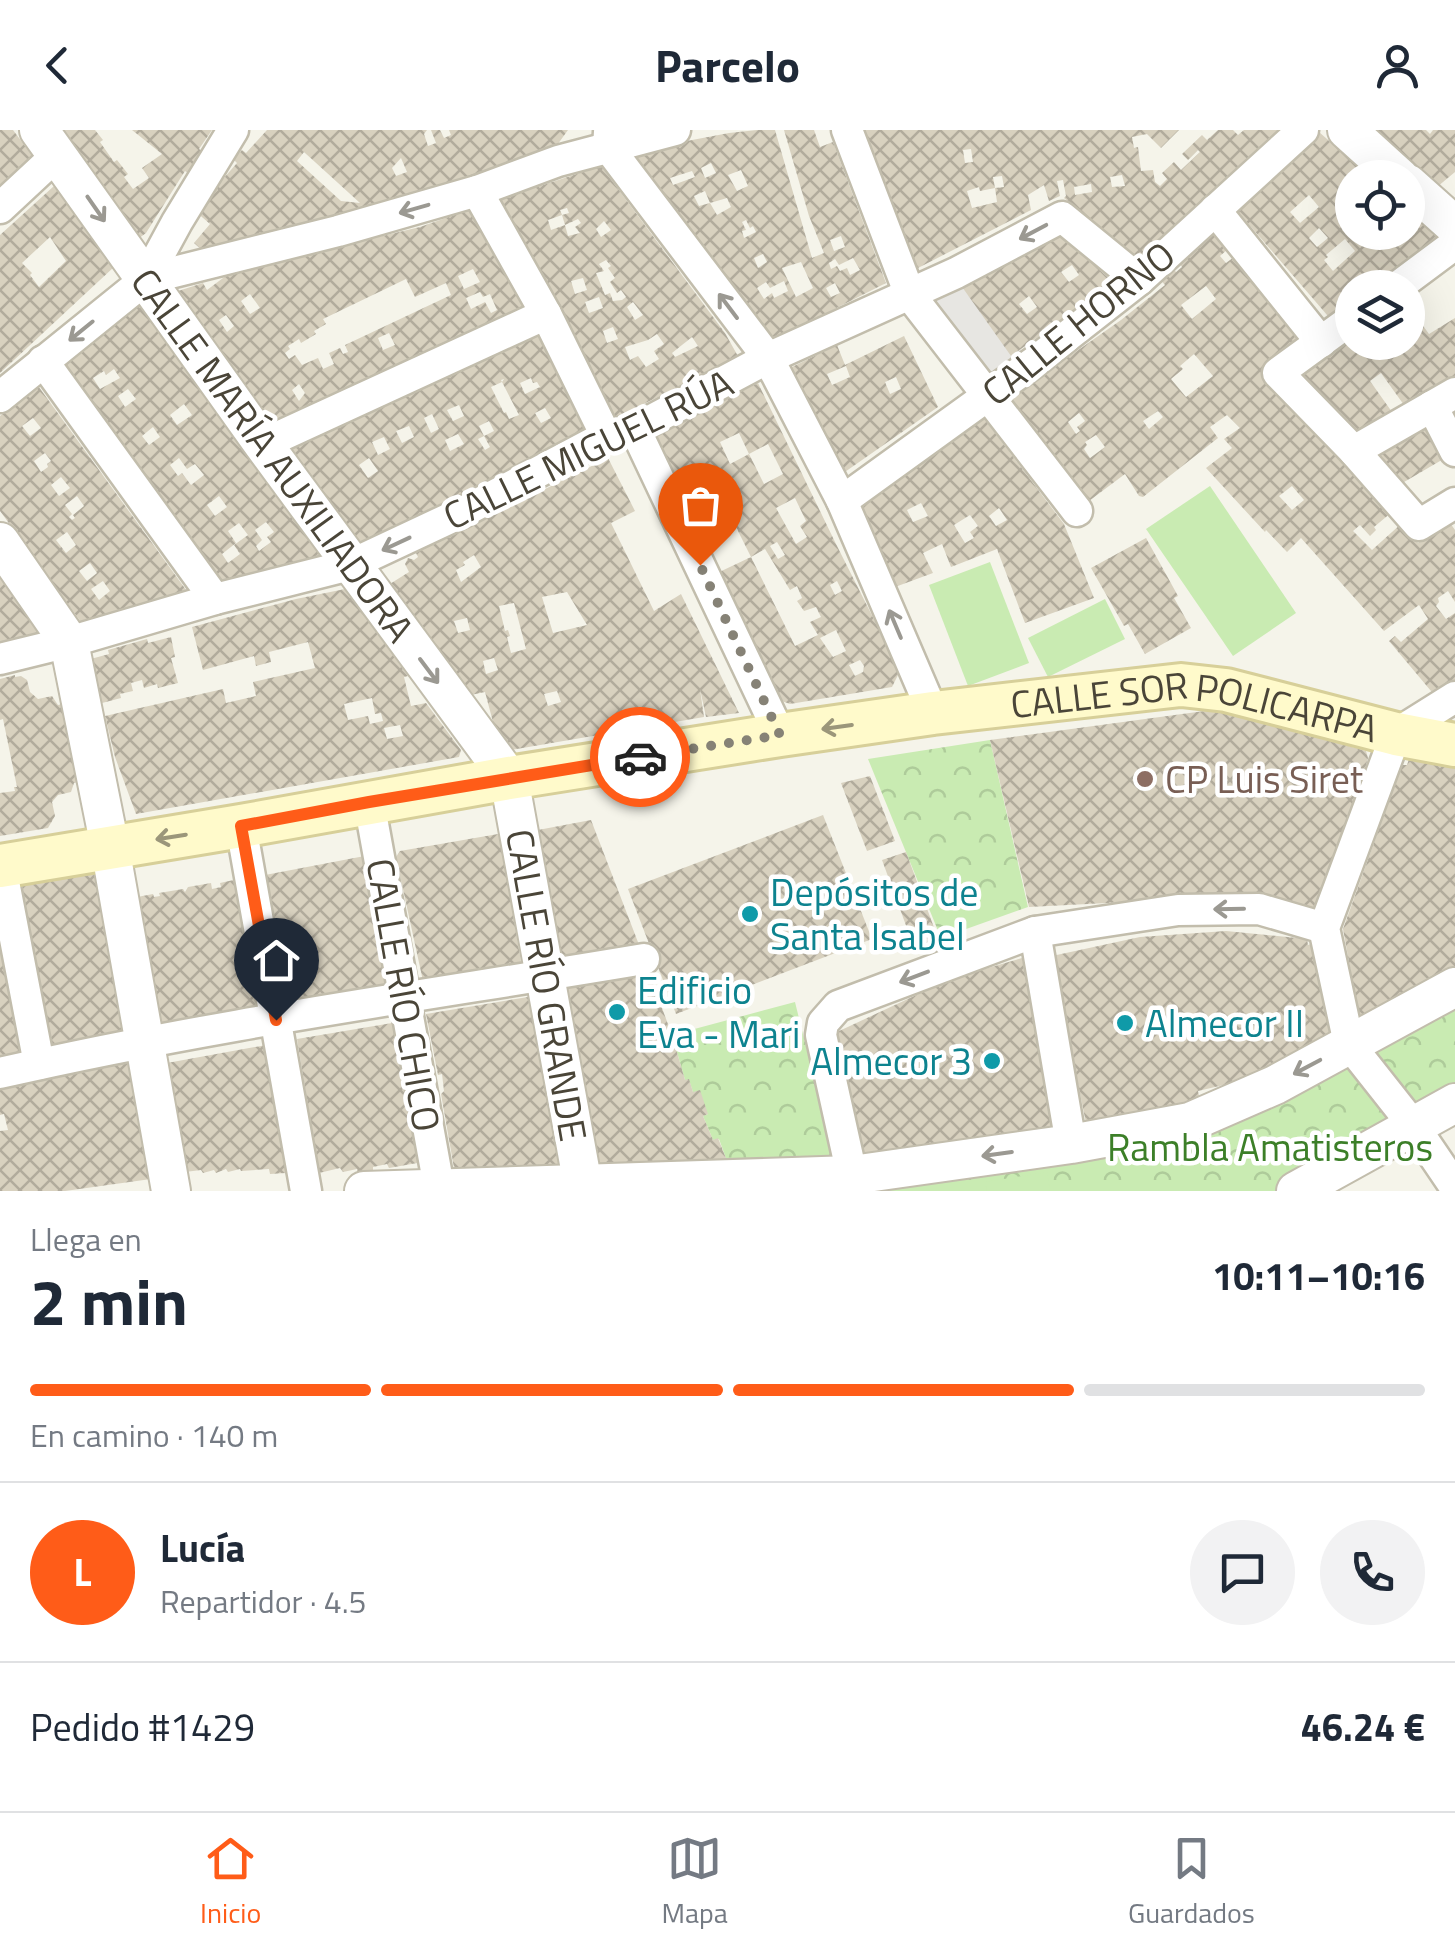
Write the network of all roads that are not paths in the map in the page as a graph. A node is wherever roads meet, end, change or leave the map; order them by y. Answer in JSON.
{"nodes":[{"id":1,"x":233,"y":130,"type":"edge"},
{"id":2,"x":577,"y":130,"type":"edge"},
{"id":3,"x":674,"y":130,"type":"edge"},
{"id":4,"x":846,"y":130,"type":"edge"},
{"id":5,"x":1303,"y":130,"type":"edge"},
{"id":6,"x":1347,"y":130,"type":"edge"},
{"id":7,"x":608,"y":138,"type":"edge"},
{"id":8,"x":48,"y":142,"type":"edge"},
{"id":9,"x":1380,"y":160,"type":"edge"},
{"id":10,"x":558,"y":161,"type":"junction"},
{"id":11,"x":476,"y":191,"type":"junction"},
{"id":12,"x":1425,"y":199,"type":"edge"},
{"id":13,"x":0,"y":208,"type":"edge"},
{"id":14,"x":1215,"y":210,"type":"junction"},
{"id":15,"x":1455,"y":226,"type":"edge"},
{"id":16,"x":1455,"y":244,"type":"edge"},
{"id":17,"x":1420,"y":270,"type":"edge"},
{"id":18,"x":146,"y":279,"type":"junction"},
{"id":19,"x":1139,"y":280,"type":"junction"},
{"id":20,"x":910,"y":295,"type":"junction"},
{"id":21,"x":546,"y":314,"type":"junction"},
{"id":22,"x":1335,"y":332,"type":"edge"},
{"id":23,"x":1321,"y":342,"type":"junction"},
{"id":24,"x":768,"y":358,"type":"junction"},
{"id":25,"x":43,"y":361,"type":"junction"},
{"id":26,"x":989,"y":396,"type":"junction"},
{"id":27,"x":0,"y":397,"type":"edge"},
{"id":28,"x":1444,"y":399,"type":"edge"},
{"id":29,"x":620,"y":433,"type":"junction"},
{"id":30,"x":262,"y":444,"type":"junction"},
{"id":31,"x":1354,"y":451,"type":"junction"},
{"id":32,"x":1455,"y":451,"type":"edge"},
{"id":33,"x":842,"y":501,"type":"junction"},
{"id":34,"x":1455,"y":503,"type":"edge"},
{"id":35,"x":1077,"y":511,"type":"dead end"},
{"id":36,"x":0,"y":542,"type":"edge"},
{"id":37,"x":350,"y":565,"type":"junction"},
{"id":38,"x":215,"y":599,"type":"junction"},
{"id":39,"x":69,"y":642,"type":"junction"},
{"id":40,"x":0,"y":659,"type":"edge"},
{"id":41,"x":1455,"y":697,"type":"edge"},
{"id":42,"x":934,"y":713,"type":"junction"},
{"id":43,"x":1396,"y":734,"type":"junction"},
{"id":44,"x":780,"y":735,"type":"junction"},
{"id":45,"x":1455,"y":745,"type":"edge"},
{"id":46,"x":509,"y":778,"type":"junction"},
{"id":47,"x":369,"y":802,"type":"junction"},
{"id":48,"x":241,"y":826,"type":"junction"},
{"id":49,"x":110,"y":847,"type":"junction"},
{"id":50,"x":0,"y":866,"type":"edge"},
{"id":51,"x":1324,"y":928,"type":"junction"},
{"id":52,"x":1035,"y":932,"type":"junction"},
{"id":53,"x":644,"y":958,"type":"dead end"},
{"id":54,"x":546,"y":975,"type":"junction"},
{"id":55,"x":1455,"y":988,"type":"edge"},
{"id":56,"x":405,"y":996,"type":"junction"},
{"id":57,"x":276,"y":1020,"type":"junction"},
{"id":58,"x":146,"y":1044,"type":"junction"},
{"id":59,"x":1350,"y":1044,"type":"junction"},
{"id":60,"x":38,"y":1064,"type":"junction"},
{"id":61,"x":0,"y":1073,"type":"edge"},
{"id":62,"x":1455,"y":1103,"type":"edge"},
{"id":63,"x":1413,"y":1125,"type":"junction"},
{"id":64,"x":1070,"y":1144,"type":"junction"},
{"id":65,"x":852,"y":1175,"type":"junction"},
{"id":66,"x":439,"y":1187,"type":"junction"},
{"id":67,"x":583,"y":1188,"type":"edge"},
{"id":68,"x":1455,"y":1188,"type":"edge"},
{"id":69,"x":171,"y":1191,"type":"edge"},
{"id":70,"x":306,"y":1191,"type":"edge"},
{"id":71,"x":364,"y":1191,"type":"edge"},
{"id":72,"x":1296,"y":1191,"type":"edge"}],
"edges":[{"from":1,"to":18,"type":"street"},
{"from":2,"to":10,"type":"street"},
{"from":3,"to":7,"type":"street"},
{"from":4,"to":20,"type":"street"},
{"from":5,"to":14,"type":"street","name":"CALLE HORNO"},
{"from":6,"to":9,"type":"street"},
{"from":7,"to":10,"type":"street"},
{"from":24,"to":7,"type":"street","one_way":true},
{"from":8,"to":13,"type":"street"},
{"from":8,"to":18,"type":"street","name":"CALLE MARÍA AUXILIADORA","one_way":true},
{"from":10,"to":11,"type":"street"},
{"from":11,"to":18,"type":"street","one_way":true},
{"from":11,"to":21,"type":"street"},
{"from":12,"to":15,"type":"street"},
{"from":14,"to":19,"type":"street","name":"CALLE HORNO"},
{"from":14,"to":23,"type":"street"},
{"from":16,"to":17,"type":"street"},
{"from":18,"to":25,"type":"street","one_way":true},
{"from":18,"to":30,"type":"street","name":"CALLE MARÍA AUXILIADORA"},
{"from":19,"to":20,"type":"street","name":"CALLE MIGUEL RÚA","one_way":true},
{"from":19,"to":26,"type":"street","name":"CALLE HORNO"},
{"from":20,"to":24,"type":"street","name":"CALLE MIGUEL RÚA"},
{"from":20,"to":26,"type":"street"},
{"from":21,"to":29,"type":"street"},
{"from":21,"to":30,"type":"street"},
{"from":22,"to":23,"type":"street"},
{"from":23,"to":31,"type":"street"},
{"from":24,"to":29,"type":"street","name":"CALLE MIGUEL RÚA"},
{"from":24,"to":33,"type":"street"},
{"from":25,"to":27,"type":"street"},
{"from":25,"to":38,"type":"street"},
{"from":26,"to":33,"type":"street","name":"CALLE HORNO"},
{"from":26,"to":35,"type":"street"},
{"from":28,"to":31,"type":"street"},
{"from":28,"to":32,"type":"street"},
{"from":29,"to":37,"type":"street","name":"CALLE MIGUEL RÚA","one_way":true},
{"from":29,"to":44,"type":"street"},
{"from":30,"to":37,"type":"street","name":"CALLE MARÍA AUXILIADORA"},
{"from":31,"to":34,"type":"street"},
{"from":42,"to":33,"type":"street","one_way":true},
{"from":36,"to":39,"type":"street"},
{"from":37,"to":38,"type":"street","name":"CALLE MIGUEL RÚA"},
{"from":37,"to":46,"type":"street","name":"CALLE MARÍA AUXILIADORA","one_way":true},
{"from":38,"to":39,"type":"street","name":"CALLE MIGUEL RÚA"},
{"from":39,"to":40,"type":"street","name":"CALLE MIGUEL RÚA"},
{"from":39,"to":49,"type":"street"},
{"from":41,"to":43,"type":"street"},
{"from":42,"to":43,"type":"main road","name":"CALLE SOR POLICARPA"},
{"from":42,"to":44,"type":"main road","name":"CALLE SOR POLICARPA","one_way":true},
{"from":43,"to":45,"type":"main road","name":"CALLE SOR POLICARPA"},
{"from":43,"to":51,"type":"street"},
{"from":44,"to":46,"type":"main road","name":"CALLE SOR POLICARPA"},
{"from":46,"to":47,"type":"main road","name":"CALLE SOR POLICARPA"},
{"from":46,"to":54,"type":"street","name":"CALLE RÍO GRANDE"},
{"from":47,"to":48,"type":"main road","name":"CALLE SOR POLICARPA"},
{"from":47,"to":56,"type":"street","name":"CALLE RÍO CHICO"},
{"from":48,"to":49,"type":"main road","name":"CALLE SOR POLICARPA","one_way":true},
{"from":48,"to":57,"type":"street"},
{"from":49,"to":50,"type":"main road","name":"CALLE SOR POLICARPA"},
{"from":49,"to":58,"type":"street"},
{"from":50,"to":60,"type":"street"},
{"from":51,"to":52,"type":"street","one_way":true},
{"from":51,"to":59,"type":"street"},
{"from":52,"to":64,"type":"street"},
{"from":52,"to":65,"type":"street","one_way":true},
{"from":53,"to":54,"type":"street"},
{"from":54,"to":56,"type":"street"},
{"from":54,"to":67,"type":"street","name":"CALLE RÍO GRANDE"},
{"from":55,"to":59,"type":"street"},
{"from":56,"to":57,"type":"street"},
{"from":56,"to":66,"type":"street","name":"CALLE RÍO CHICO"},
{"from":57,"to":58,"type":"street"},
{"from":57,"to":70,"type":"street"},
{"from":58,"to":60,"type":"street"},
{"from":58,"to":69,"type":"street"},
{"from":59,"to":63,"type":"street"},
{"from":59,"to":64,"type":"street","one_way":true},
{"from":60,"to":61,"type":"street"},
{"from":62,"to":63,"type":"street"},
{"from":63,"to":68,"type":"street"},
{"from":63,"to":72,"type":"street"},
{"from":64,"to":65,"type":"street","one_way":true},
{"from":65,"to":67,"type":"street"},
{"from":66,"to":67,"type":"street"},
{"from":66,"to":71,"type":"street"}]}
